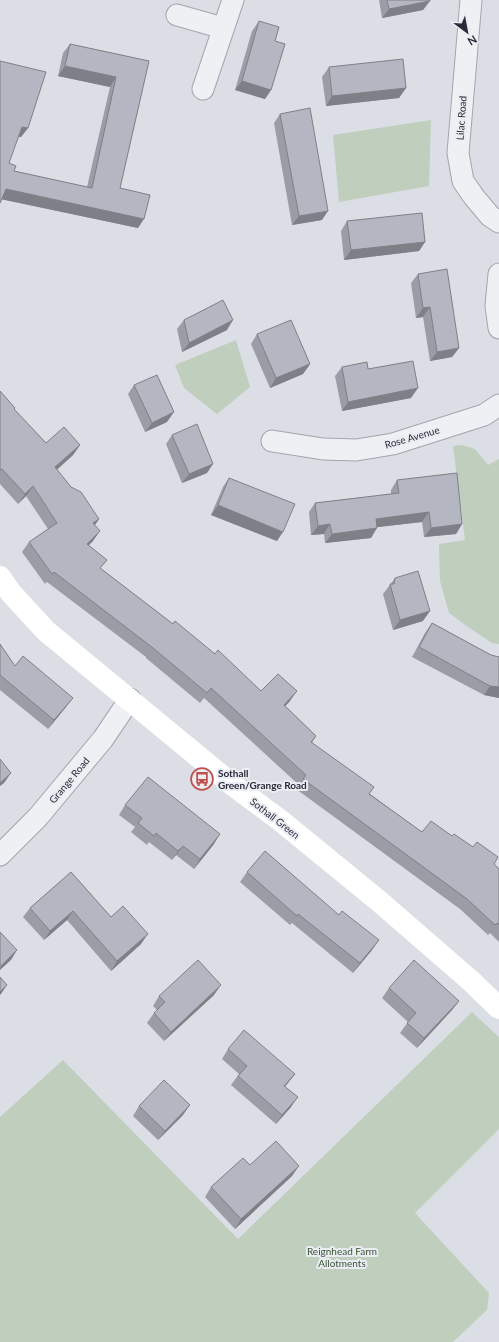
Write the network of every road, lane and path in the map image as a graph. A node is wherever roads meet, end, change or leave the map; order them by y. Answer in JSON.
{"nodes":[{"id":1,"x":233,"y":0,"type":"edge"},
{"id":2,"x":471,"y":0,"type":"edge"},
{"id":3,"x":177,"y":15,"type":"dead end"},
{"id":4,"x":223,"y":28,"type":"junction"},
{"id":5,"x":203,"y":88,"type":"dead end"},
{"id":6,"x":499,"y":222,"type":"edge"},
{"id":7,"x":499,"y":274,"type":"edge"},
{"id":8,"x":499,"y":328,"type":"edge"},
{"id":9,"x":499,"y":405,"type":"edge"},
{"id":10,"x":272,"y":441,"type":"dead end"},
{"id":11,"x":0,"y":577,"type":"edge"},
{"id":12,"x":130,"y":699,"type":"junction"},
{"id":13,"x":0,"y":855,"type":"edge"},
{"id":14,"x":499,"y":1008,"type":"edge"}],
"edges":[{"from":1,"to":4,"type":"street"},
{"from":2,"to":6,"type":"street","name":"Lilac Road"},
{"from":3,"to":4,"type":"street"},
{"from":4,"to":5,"type":"street"},
{"from":7,"to":8,"type":"street"},
{"from":9,"to":10,"type":"street","name":"Rose Avenue"},
{"from":11,"to":12,"type":"street","name":"Sothall Green"},
{"from":12,"to":13,"type":"street","name":"Grange Road"},
{"from":12,"to":14,"type":"street","name":"Sothall Green"}]}
